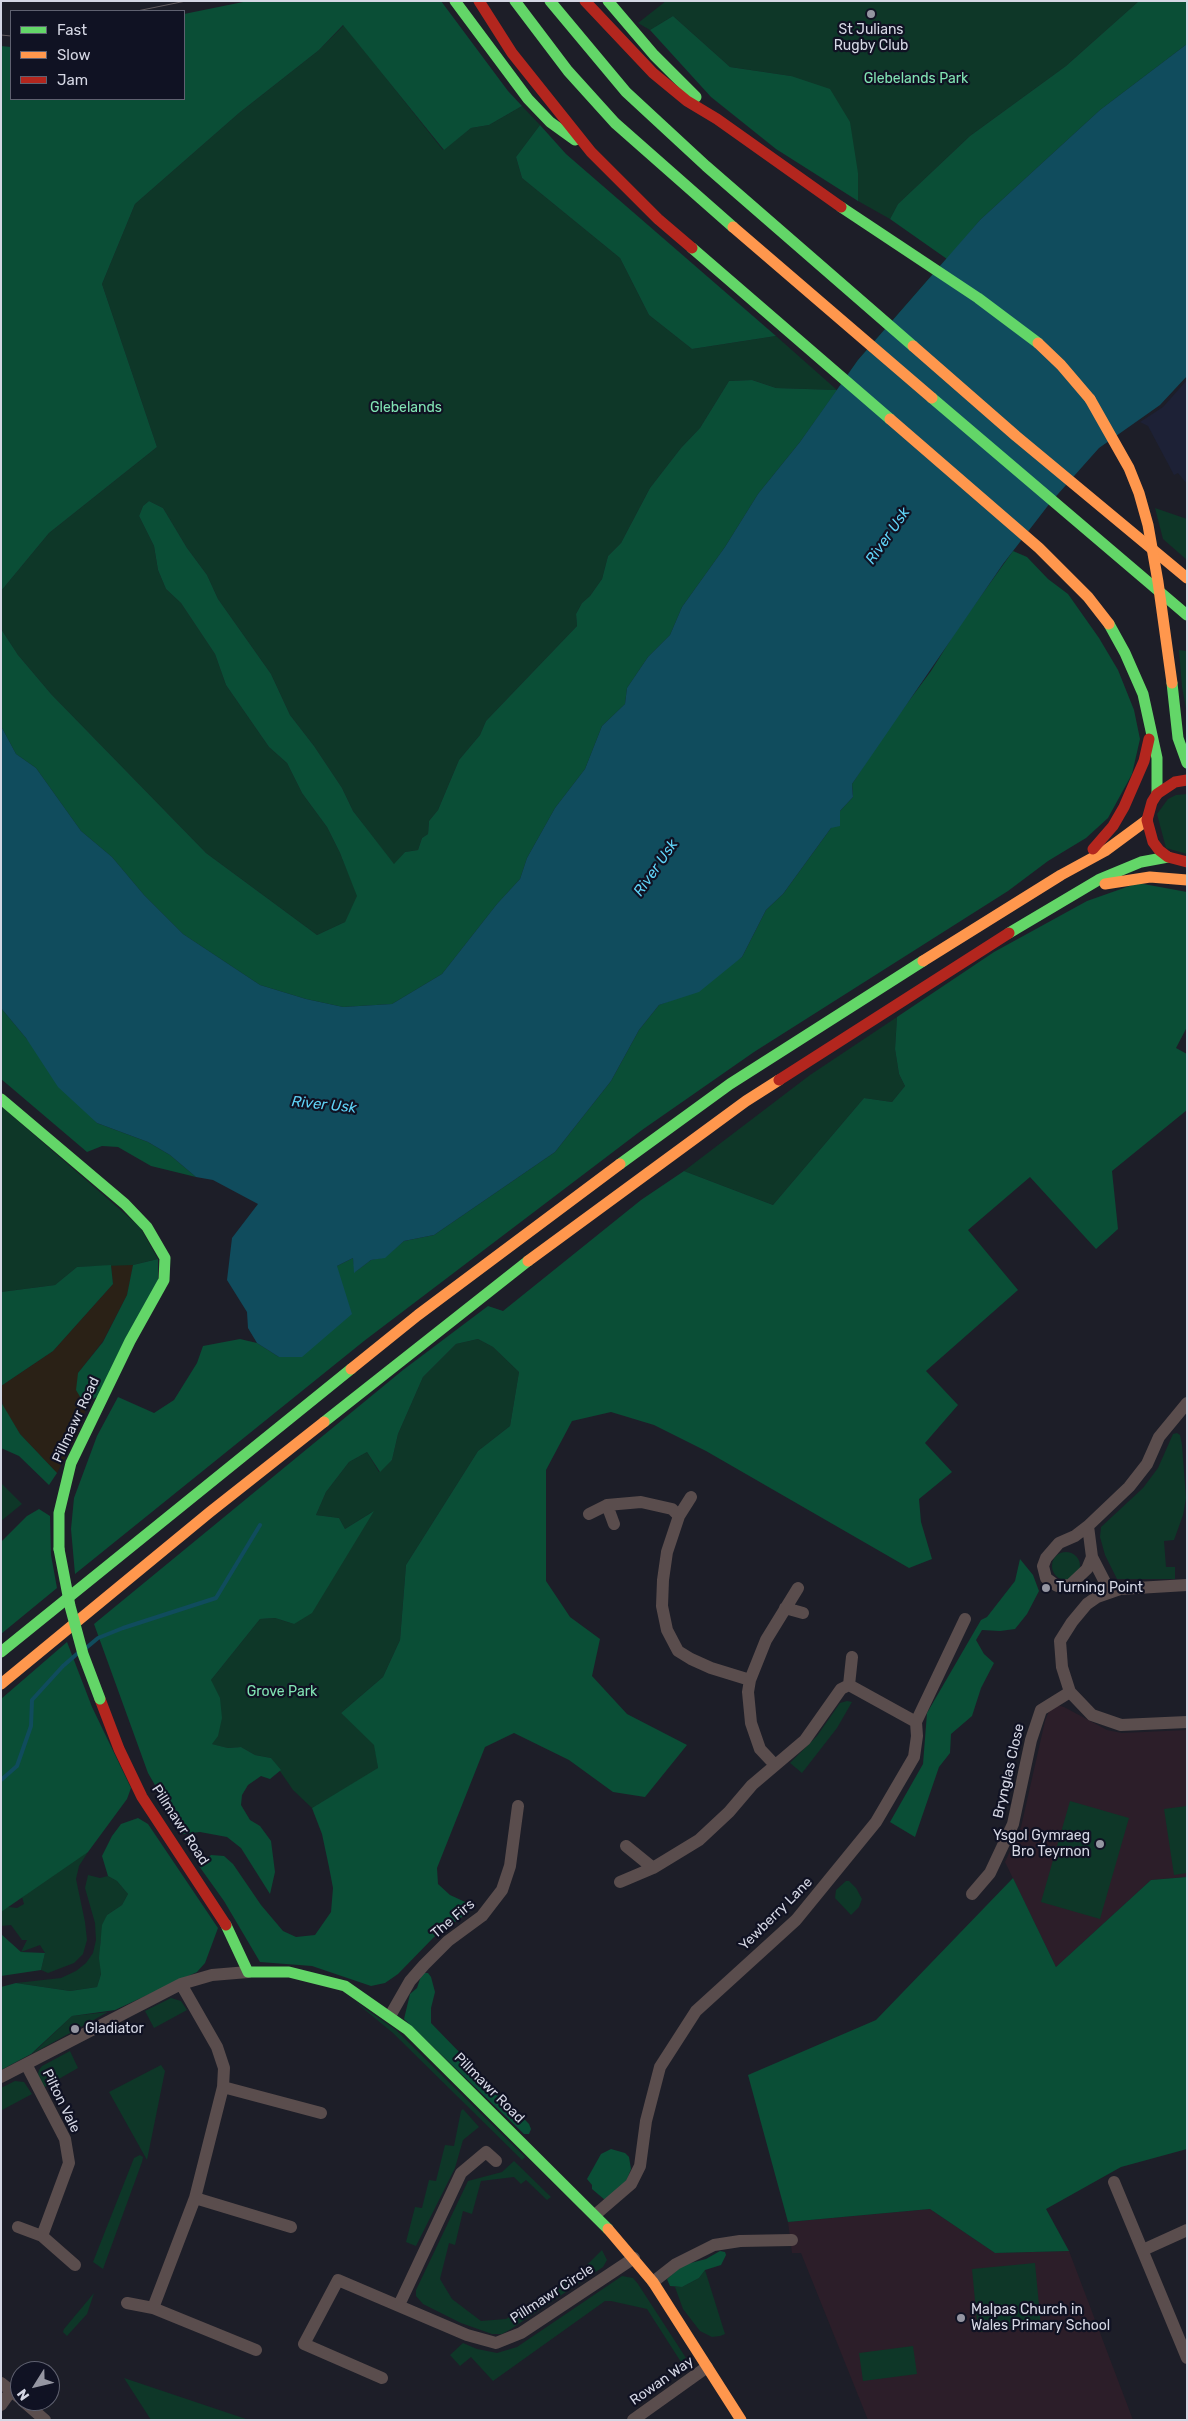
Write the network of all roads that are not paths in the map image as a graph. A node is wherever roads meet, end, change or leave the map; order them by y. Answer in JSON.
{"nodes":[{"id":1,"x":455,"y":1,"type":"edge"},
{"id":2,"x":479,"y":1,"type":"edge"},
{"id":3,"x":515,"y":1,"type":"edge"},
{"id":4,"x":550,"y":1,"type":"edge"},
{"id":5,"x":585,"y":1,"type":"edge"},
{"id":6,"x":608,"y":1,"type":"edge"},
{"id":7,"x":717,"y":119,"type":"junction"},
{"id":8,"x":591,"y":152,"type":"junction"},
{"id":9,"x":1187,"y":578,"type":"edge"},
{"id":10,"x":1187,"y":616,"type":"edge"},
{"id":11,"x":1175,"y":703,"type":"junction"},
{"id":12,"x":1151,"y":725,"type":"junction"},
{"id":13,"x":1187,"y":734,"type":"edge"},
{"id":14,"x":1187,"y":762,"type":"edge"},
{"id":15,"x":1187,"y":780,"type":"edge"},
{"id":16,"x":1157,"y":794,"type":"junction"},
{"id":17,"x":1147,"y":820,"type":"junction"},
{"id":18,"x":1168,"y":857,"type":"junction"},
{"id":19,"x":1187,"y":862,"type":"edge"},
{"id":20,"x":1061,"y":875,"type":"junction"},
{"id":21,"x":1187,"y":880,"type":"edge"},
{"id":22,"x":1085,"y":888,"type":"junction"},
{"id":23,"x":1,"y":1098,"type":"edge"},
{"id":24,"x":1187,"y":1403,"type":"edge"},
{"id":25,"x":691,"y":1497,"type":"dead end"},
{"id":26,"x":607,"y":1505,"type":"junction"},
{"id":27,"x":589,"y":1514,"type":"dead end"},
{"id":28,"x":679,"y":1516,"type":"junction"},
{"id":29,"x":614,"y":1524,"type":"dead end"},
{"id":30,"x":1088,"y":1526,"type":"junction"},
{"id":31,"x":1092,"y":1557,"type":"junction"},
{"id":32,"x":1187,"y":1585,"type":"edge"},
{"id":33,"x":798,"y":1588,"type":"dead end"},
{"id":34,"x":1110,"y":1592,"type":"junction"},
{"id":35,"x":785,"y":1608,"type":"junction"},
{"id":36,"x":803,"y":1613,"type":"dead end"},
{"id":37,"x":966,"y":1619,"type":"dead end"},
{"id":38,"x":1,"y":1652,"type":"edge"},
{"id":39,"x":852,"y":1657,"type":"dead end"},
{"id":40,"x":750,"y":1680,"type":"junction"},
{"id":41,"x":1,"y":1684,"type":"edge"},
{"id":42,"x":849,"y":1685,"type":"junction"},
{"id":43,"x":1070,"y":1692,"type":"junction"},
{"id":44,"x":916,"y":1722,"type":"junction"},
{"id":45,"x":1187,"y":1722,"type":"edge"},
{"id":46,"x":775,"y":1765,"type":"junction"},
{"id":47,"x":518,"y":1806,"type":"dead end"},
{"id":48,"x":626,"y":1846,"type":"dead end"},
{"id":49,"x":653,"y":1868,"type":"junction"},
{"id":50,"x":620,"y":1882,"type":"dead end"},
{"id":51,"x":972,"y":1894,"type":"dead end"},
{"id":52,"x":248,"y":1972,"type":"junction"},
{"id":53,"x":181,"y":1984,"type":"junction"},
{"id":54,"x":390,"y":2016,"type":"junction"},
{"id":55,"x":26,"y":2064,"type":"junction"},
{"id":56,"x":1,"y":2077,"type":"edge"},
{"id":57,"x":223,"y":2087,"type":"junction"},
{"id":58,"x":322,"y":2113,"type":"dead end"},
{"id":59,"x":496,"y":2161,"type":"dead end"},
{"id":60,"x":1114,"y":2182,"type":"dead end"},
{"id":61,"x":195,"y":2198,"type":"junction"},
{"id":62,"x":595,"y":2215,"type":"junction"},
{"id":63,"x":18,"y":2227,"type":"dead end"},
{"id":64,"x":291,"y":2227,"type":"dead end"},
{"id":65,"x":1187,"y":2230,"type":"edge"},
{"id":66,"x":42,"y":2236,"type":"junction"},
{"id":67,"x":792,"y":2240,"type":"dead end"},
{"id":68,"x":1143,"y":2250,"type":"junction"},
{"id":69,"x":634,"y":2258,"type":"junction"},
{"id":70,"x":75,"y":2265,"type":"dead end"},
{"id":71,"x":653,"y":2282,"type":"junction"},
{"id":72,"x":127,"y":2303,"type":"dead end"},
{"id":73,"x":399,"y":2305,"type":"junction"},
{"id":74,"x":153,"y":2308,"type":"junction"},
{"id":75,"x":256,"y":2350,"type":"dead end"},
{"id":76,"x":1187,"y":2358,"type":"edge"},
{"id":77,"x":707,"y":2367,"type":"junction"},
{"id":78,"x":382,"y":2378,"type":"dead end"},
{"id":79,"x":10,"y":2392,"type":"edge"},
{"id":80,"x":1,"y":2405,"type":"edge"},
{"id":81,"x":35,"y":2411,"type":"edge"},
{"id":82,"x":45,"y":2420,"type":"edge"},
{"id":83,"x":633,"y":2420,"type":"edge"},
{"id":84,"x":741,"y":2420,"type":"edge"}],
"edges":[{"from":1,"to":8,"type":"main road"},
{"from":2,"to":8,"type":"main road"},
{"from":3,"to":10,"type":"main road"},
{"from":4,"to":9,"type":"main road"},
{"from":5,"to":7,"type":"main road"},
{"from":6,"to":7,"type":"main road"},
{"from":7,"to":11,"type":"main road","bridge":true},
{"from":8,"to":12,"type":"main road"},
{"from":11,"to":13,"type":"main road"},
{"from":11,"to":14,"type":"main road"},
{"from":12,"to":16,"type":"main road"},
{"from":12,"to":20,"type":"main road"},
{"from":15,"to":16,"type":"main road"},
{"from":16,"to":17,"type":"main road"},
{"from":17,"to":18,"type":"main road"},
{"from":17,"to":20,"type":"main road"},
{"from":18,"to":19,"type":"main road"},
{"from":18,"to":22,"type":"main road"},
{"from":20,"to":38,"type":"main road"},
{"from":21,"to":22,"type":"main road"},
{"from":22,"to":41,"type":"main road"},
{"from":23,"to":52,"type":"main road","name":"Pillmawr Road","bridge":true},
{"from":24,"to":30,"type":"street"},
{"from":25,"to":28,"type":"street"},
{"from":26,"to":27,"type":"street"},
{"from":26,"to":28,"type":"street"},
{"from":26,"to":29,"type":"street"},
{"from":28,"to":40,"type":"street"},
{"from":30,"to":31,"type":"street"},
{"from":30,"to":31,"type":"street"},
{"from":31,"to":34,"type":"street"},
{"from":32,"to":34,"type":"street"},
{"from":33,"to":35,"type":"street"},
{"from":34,"to":43,"type":"street"},
{"from":35,"to":36,"type":"street"},
{"from":35,"to":40,"type":"street"},
{"from":37,"to":44,"type":"street","name":"Yewberry Lane"},
{"from":39,"to":42,"type":"street"},
{"from":40,"to":46,"type":"street"},
{"from":42,"to":44,"type":"street"},
{"from":42,"to":46,"type":"street"},
{"from":43,"to":45,"type":"street"},
{"from":43,"to":51,"type":"street","name":"Brynglas Close"},
{"from":44,"to":62,"type":"street","name":"Yewberry Lane"},
{"from":46,"to":49,"type":"street"},
{"from":47,"to":54,"type":"street","name":"The Firs"},
{"from":48,"to":49,"type":"street"},
{"from":49,"to":50,"type":"street"},
{"from":52,"to":53,"type":"street","name":"Pilton Vale"},
{"from":52,"to":54,"type":"main road","name":"Pillmawr Road"},
{"from":53,"to":55,"type":"street","name":"Pilton Vale"},
{"from":53,"to":57,"type":"street"},
{"from":54,"to":62,"type":"main road","name":"Pillmawr Road"},
{"from":55,"to":56,"type":"street","name":"Pilton Vale"},
{"from":55,"to":66,"type":"street","name":"Pilton Vale"},
{"from":57,"to":58,"type":"street"},
{"from":57,"to":61,"type":"street"},
{"from":59,"to":73,"type":"street"},
{"from":60,"to":68,"type":"street"},
{"from":61,"to":64,"type":"street"},
{"from":61,"to":74,"type":"street"},
{"from":62,"to":69,"type":"main road","name":"Pillmawr Road"},
{"from":63,"to":66,"type":"street"},
{"from":65,"to":68,"type":"street"},
{"from":66,"to":70,"type":"street"},
{"from":67,"to":71,"type":"street"},
{"from":68,"to":76,"type":"street"},
{"from":69,"to":71,"type":"main road","name":"Pillmawr Road"},
{"from":69,"to":73,"type":"street","name":"Pillmawr Circle"},
{"from":71,"to":77,"type":"main road","name":"Pillmawr Road"},
{"from":72,"to":74,"type":"street"},
{"from":73,"to":78,"type":"street","name":"Pillmawr Circle"},
{"from":74,"to":75,"type":"street"},
{"from":77,"to":83,"type":"street","name":"Rowan Way"},
{"from":77,"to":84,"type":"main road","name":"Pillmawr Road"},
{"from":79,"to":80,"type":"street"},
{"from":81,"to":82,"type":"street"}]}
